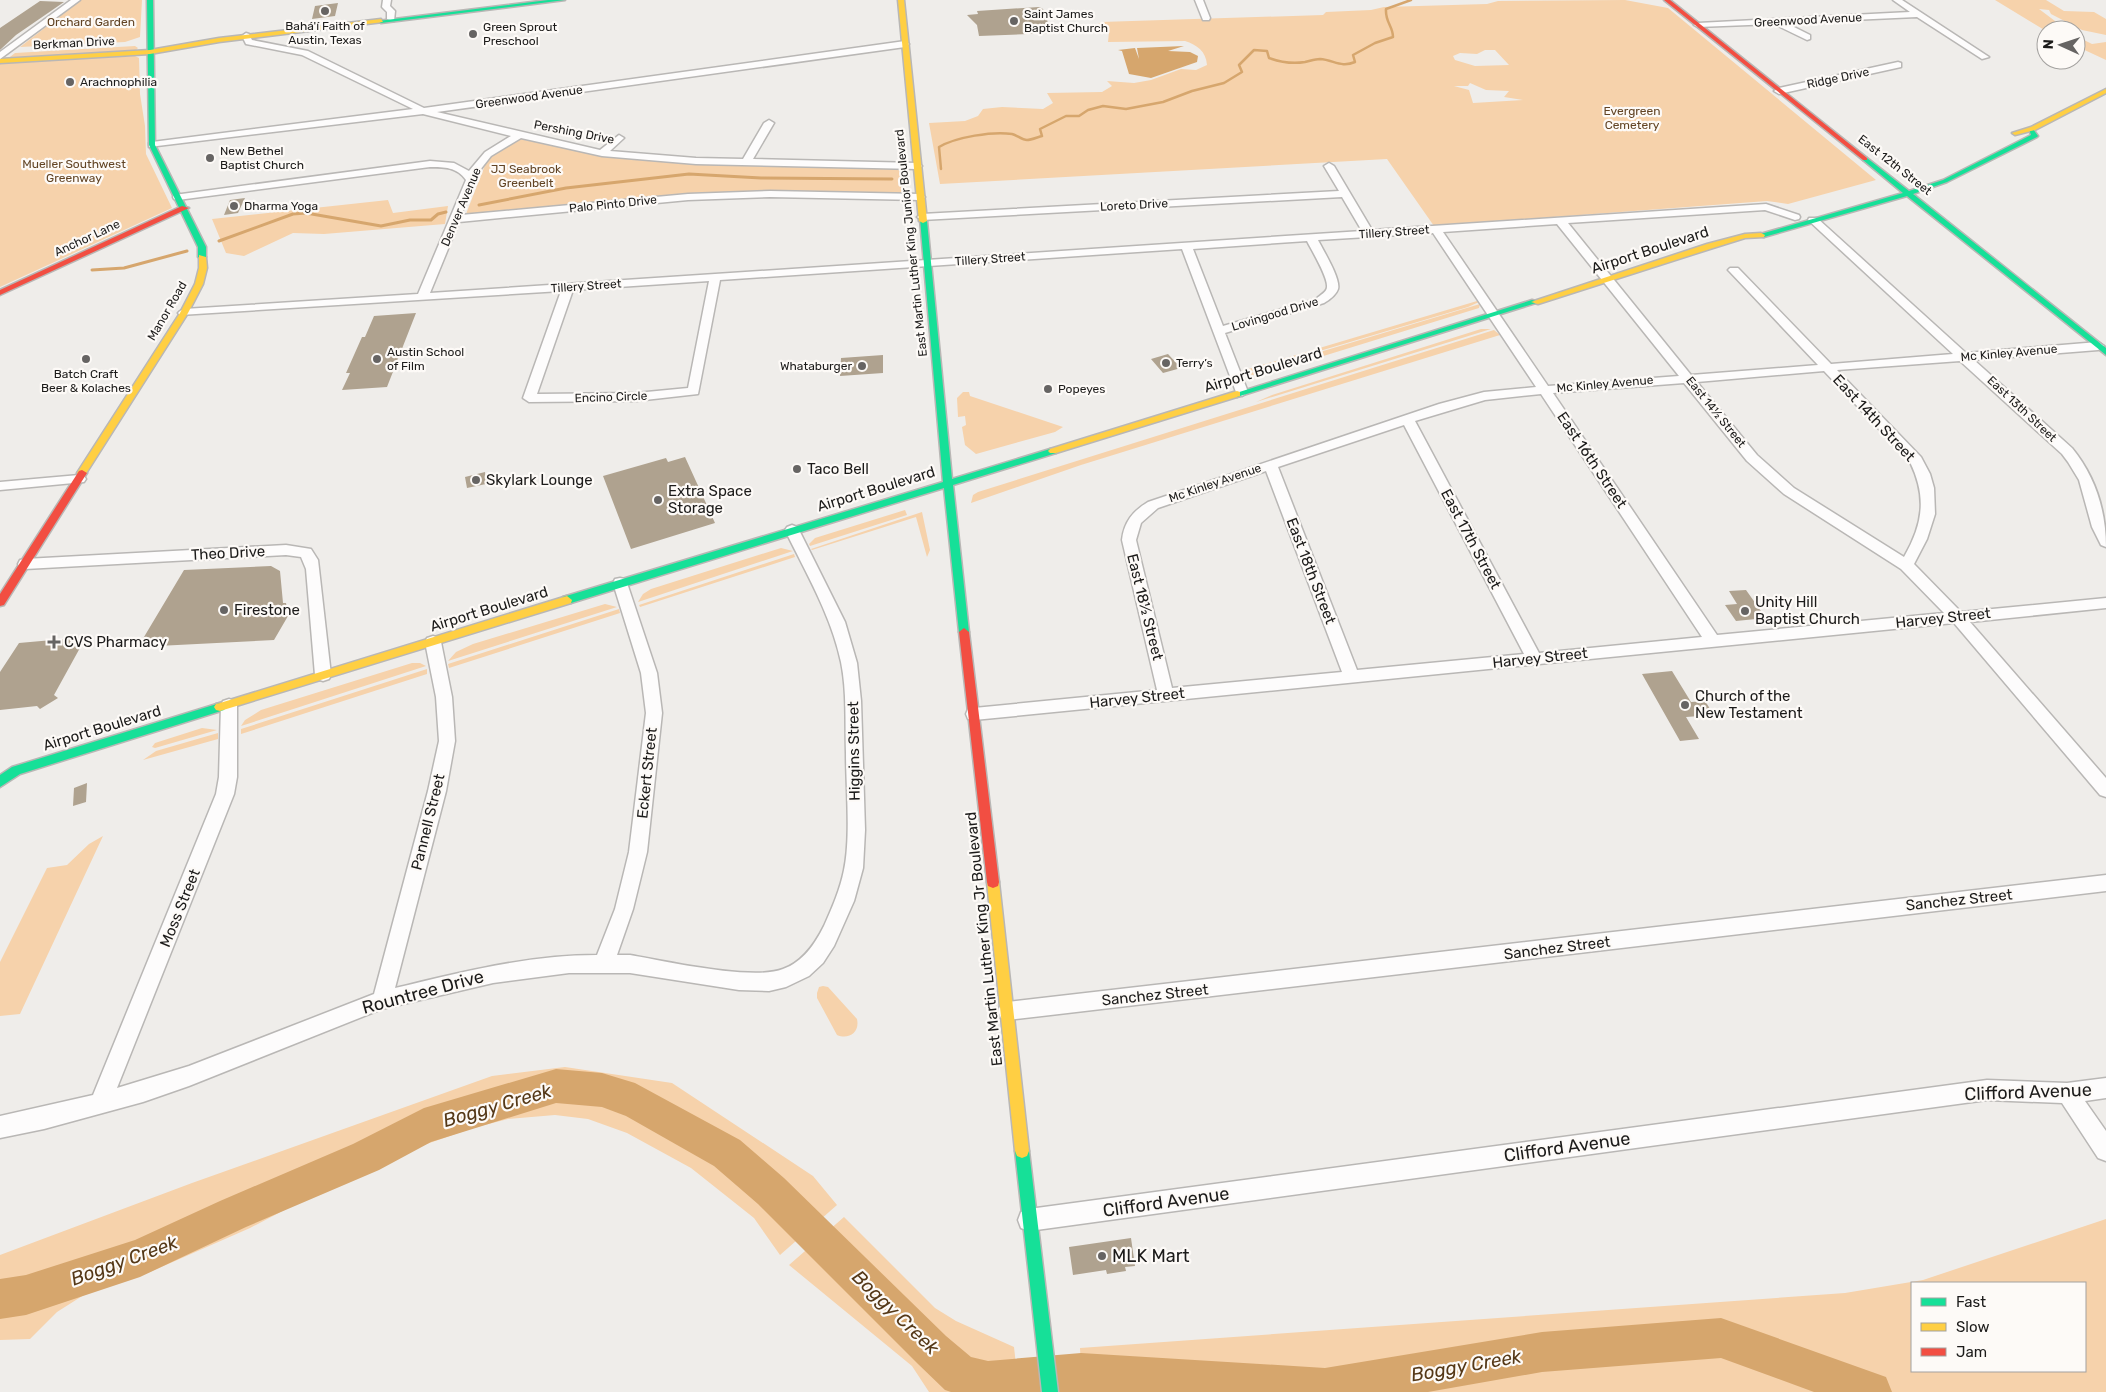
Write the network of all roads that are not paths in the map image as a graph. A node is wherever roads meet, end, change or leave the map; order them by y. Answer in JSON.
{"nodes":[{"id":1,"x":76,"y":0,"type":"edge"},
{"id":2,"x":150,"y":0,"type":"edge"},
{"id":3,"x":387,"y":0,"type":"edge"},
{"id":4,"x":562,"y":0,"type":"edge"},
{"id":5,"x":900,"y":0,"type":"edge"},
{"id":6,"x":1199,"y":0,"type":"edge"},
{"id":7,"x":1667,"y":0,"type":"edge"},
{"id":8,"x":1897,"y":0,"type":"edge"},
{"id":9,"x":519,"y":2,"type":"edge"},
{"id":10,"x":1918,"y":14,"type":"junction"},
{"id":11,"x":1206,"y":18,"type":"dead end"},
{"id":12,"x":391,"y":19,"type":"junction"},
{"id":13,"x":1776,"y":22,"type":"junction"},
{"id":14,"x":1698,"y":25,"type":"junction"},
{"id":15,"x":246,"y":36,"type":"junction"},
{"id":16,"x":1807,"y":37,"type":"dead end"},
{"id":17,"x":905,"y":44,"type":"junction"},
{"id":18,"x":150,"y":48,"type":"junction"},
{"id":19,"x":2,"y":55,"type":"edge"},
{"id":20,"x":1985,"y":57,"type":"dead end"},
{"id":21,"x":1898,"y":65,"type":"dead end"},
{"id":22,"x":1779,"y":90,"type":"junction"},
{"id":23,"x":2106,"y":91,"type":"edge"},
{"id":24,"x":461,"y":106,"type":"junction"},
{"id":25,"x":423,"y":111,"type":"junction"},
{"id":26,"x":444,"y":117,"type":"junction"},
{"id":27,"x":769,"y":123,"type":"dead end"},
{"id":28,"x":2031,"y":130,"type":"junction"},
{"id":29,"x":519,"y":135,"type":"junction"},
{"id":30,"x":619,"y":138,"type":"dead end"},
{"id":31,"x":152,"y":145,"type":"junction"},
{"id":32,"x":602,"y":152,"type":"junction"},
{"id":33,"x":488,"y":154,"type":"junction"},
{"id":34,"x":746,"y":162,"type":"junction"},
{"id":35,"x":449,"y":165,"type":"junction"},
{"id":36,"x":917,"y":166,"type":"junction"},
{"id":37,"x":1329,"y":166,"type":"dead end"},
{"id":38,"x":471,"y":180,"type":"junction"},
{"id":39,"x":1904,"y":189,"type":"junction"},
{"id":40,"x":770,"y":194,"type":"joint"},
{"id":41,"x":1345,"y":194,"type":"junction"},
{"id":42,"x":178,"y":196,"type":"junction"},
{"id":43,"x":920,"y":197,"type":"junction"},
{"id":44,"x":185,"y":208,"type":"junction"},
{"id":45,"x":922,"y":217,"type":"junction"},
{"id":46,"x":1795,"y":217,"type":"junction"},
{"id":47,"x":456,"y":219,"type":"junction"},
{"id":48,"x":1813,"y":220,"type":"junction"},
{"id":49,"x":1560,"y":221,"type":"junction"},
{"id":50,"x":1436,"y":229,"type":"junction"},
{"id":51,"x":1369,"y":234,"type":"junction"},
{"id":52,"x":1745,"y":236,"type":"junction"},
{"id":53,"x":1312,"y":238,"type":"junction"},
{"id":54,"x":1186,"y":246,"type":"junction"},
{"id":55,"x":928,"y":263,"type":"junction"},
{"id":56,"x":1734,"y":270,"type":"dead end"},
{"id":57,"x":715,"y":278,"type":"junction"},
{"id":58,"x":1607,"y":280,"type":"junction"},
{"id":59,"x":568,"y":287,"type":"junction"},
{"id":60,"x":0,"y":293,"type":"edge"},
{"id":61,"x":423,"y":296,"type":"junction"},
{"id":62,"x":184,"y":313,"type":"junction"},
{"id":63,"x":1493,"y":315,"type":"junction"},
{"id":64,"x":1218,"y":331,"type":"junction"},
{"id":65,"x":2102,"y":349,"type":"edge"},
{"id":66,"x":1964,"y":357,"type":"junction"},
{"id":67,"x":1828,"y":368,"type":"junction"},
{"id":68,"x":1688,"y":377,"type":"junction"},
{"id":69,"x":1546,"y":390,"type":"junction"},
{"id":70,"x":1242,"y":392,"type":"junction"},
{"id":71,"x":1408,"y":419,"type":"junction"},
{"id":72,"x":1270,"y":464,"type":"junction"},
{"id":73,"x":79,"y":479,"type":"junction"},
{"id":74,"x":948,"y":483,"type":"junction"},
{"id":75,"x":0,"y":486,"type":"edge"},
{"id":76,"x":1134,"y":520,"type":"joint"},
{"id":77,"x":792,"y":530,"type":"junction"},
{"id":78,"x":2106,"y":542,"type":"edge"},
{"id":79,"x":25,"y":564,"type":"junction"},
{"id":80,"x":1906,"y":565,"type":"junction"},
{"id":81,"x":620,"y":583,"type":"junction"},
{"id":82,"x":0,"y":602,"type":"edge"},
{"id":83,"x":2106,"y":603,"type":"edge"},
{"id":84,"x":1956,"y":616,"type":"junction"},
{"id":85,"x":1713,"y":641,"type":"junction"},
{"id":86,"x":433,"y":642,"type":"junction"},
{"id":87,"x":1534,"y":659,"type":"junction"},
{"id":88,"x":324,"y":676,"type":"junction"},
{"id":89,"x":1352,"y":677,"type":"junction"},
{"id":90,"x":1166,"y":694,"type":"junction"},
{"id":91,"x":229,"y":705,"type":"junction"},
{"id":92,"x":974,"y":714,"type":"junction"},
{"id":93,"x":0,"y":768,"type":"edge"},
{"id":94,"x":16,"y":770,"type":"junction"},
{"id":95,"x":0,"y":782,"type":"edge"},
{"id":96,"x":2106,"y":790,"type":"edge"},
{"id":97,"x":2106,"y":883,"type":"edge"},
{"id":98,"x":604,"y":963,"type":"junction"},
{"id":99,"x":802,"y":970,"type":"joint"},
{"id":100,"x":382,"y":1000,"type":"junction"},
{"id":101,"x":1008,"y":1011,"type":"junction"},
{"id":102,"x":2106,"y":1088,"type":"edge"},
{"id":103,"x":2067,"y":1093,"type":"junction"},
{"id":104,"x":100,"y":1104,"type":"junction"},
{"id":105,"x":0,"y":1127,"type":"edge"},
{"id":106,"x":2106,"y":1150,"type":"edge"},
{"id":107,"x":1029,"y":1220,"type":"junction"},
{"id":108,"x":1050,"y":1392,"type":"edge"}],
"edges":[{"from":1,"to":19,"type":"street"},
{"from":2,"to":18,"type":"main road","name":"Manor Road"},
{"from":3,"to":12,"type":"street"},
{"from":4,"to":9,"type":"main road"},
{"from":5,"to":17,"type":"main road","name":"East Martin Luther King Junior Boulevard"},
{"from":6,"to":11,"type":"street"},
{"from":7,"to":14,"type":"main road","name":"East 12th Street"},
{"from":8,"to":10,"type":"street"},
{"from":9,"to":12,"type":"main road"},
{"from":10,"to":13,"type":"street","name":"Greenwood Avenue"},
{"from":10,"to":20,"type":"street"},
{"from":12,"to":15,"type":"main road"},
{"from":13,"to":14,"type":"street","name":"Greenwood Avenue"},
{"from":13,"to":16,"type":"street"},
{"from":14,"to":22,"type":"main road","name":"East 12th Street"},
{"from":15,"to":18,"type":"main road"},
{"from":15,"to":25,"type":"street","name":"Pershing Drive"},
{"from":17,"to":24,"type":"street","name":"Greenwood Avenue"},
{"from":17,"to":36,"type":"main road","name":"East Martin Luther King Junior Boulevard"},
{"from":18,"to":19,"type":"main road","name":"Berkman Drive"},
{"from":18,"to":31,"type":"main road","name":"Manor Road"},
{"from":21,"to":22,"type":"street","name":"Ridge Drive"},
{"from":22,"to":39,"type":"main road","name":"East 12th Street"},
{"from":23,"to":28,"type":"main road","name":"Airport Boulevard"},
{"from":24,"to":25,"type":"street","name":"Greenwood Avenue"},
{"from":24,"to":26,"type":"street"},
{"from":25,"to":26,"type":"street","name":"Pershing Drive"},
{"from":25,"to":31,"type":"street","name":"Greenwood Avenue"},
{"from":26,"to":29,"type":"street","name":"Pershing Drive"},
{"from":27,"to":34,"type":"street"},
{"from":28,"to":39,"type":"main road","name":"Airport Boulevard"},
{"from":28,"to":39,"type":"main road","name":"Airport Boulevard"},
{"from":29,"to":32,"type":"street","name":"Pershing Drive"},
{"from":29,"to":33,"type":"street","name":"Denver Avenue"},
{"from":30,"to":32,"type":"street"},
{"from":31,"to":42,"type":"main road","name":"Manor Road"},
{"from":32,"to":34,"type":"street","name":"Pershing Drive"},
{"from":33,"to":35,"type":"street"},
{"from":33,"to":38,"type":"street","name":"Denver Avenue"},
{"from":34,"to":36,"type":"street","name":"Pershing Drive"},
{"from":35,"to":38,"type":"street"},
{"from":35,"to":42,"type":"street"},
{"from":36,"to":43,"type":"main road","name":"East Martin Luther King Junior Boulevard"},
{"from":37,"to":41,"type":"street"},
{"from":38,"to":47,"type":"street","name":"Denver Avenue"},
{"from":39,"to":46,"type":"main road","name":"Airport Boulevard"},
{"from":39,"to":48,"type":"main road","name":"Airport Boulevard"},
{"from":39,"to":65,"type":"main road","name":"East 12th Street"},
{"from":40,"to":43,"type":"street"},
{"from":40,"to":47,"type":"street","name":"Palo Pinto Drive"},
{"from":41,"to":45,"type":"street","name":"Loreto Drive"},
{"from":41,"to":51,"type":"street"},
{"from":42,"to":44,"type":"main road","name":"Manor Road"},
{"from":43,"to":45,"type":"main road","name":"East Martin Luther King Junior Boulevard"},
{"from":44,"to":60,"type":"main road","name":"Anchor Lane"},
{"from":44,"to":62,"type":"main road","name":"Manor Road"},
{"from":45,"to":55,"type":"main road","name":"East Martin Luther King Junior Boulevard"},
{"from":46,"to":49,"type":"street","name":"Tillery Street"},
{"from":46,"to":52,"type":"main road","name":"Airport Boulevard"},
{"from":47,"to":61,"type":"street","name":"Denver Avenue"},
{"from":48,"to":52,"type":"main road","name":"Airport Boulevard"},
{"from":48,"to":66,"type":"street","name":"East 13th Street"},
{"from":49,"to":50,"type":"street","name":"Tillery Street"},
{"from":49,"to":58,"type":"street","name":"East 14½ Street"},
{"from":50,"to":51,"type":"street","name":"Tillery Street"},
{"from":50,"to":63,"type":"street","name":"East 16th Street"},
{"from":51,"to":53,"type":"street","name":"Tillery Street"},
{"from":52,"to":58,"type":"main road","name":"Airport Boulevard"},
{"from":53,"to":54,"type":"street","name":"Tillery Street"},
{"from":53,"to":64,"type":"street","name":"Lovingood Drive"},
{"from":54,"to":55,"type":"street","name":"Tillery Street"},
{"from":54,"to":64,"type":"street"},
{"from":55,"to":57,"type":"street","name":"Tillery Street"},
{"from":55,"to":74,"type":"main road","name":"East Martin Luther King Junior Boulevard"},
{"from":56,"to":67,"type":"street","name":"East 14th Street"},
{"from":57,"to":59,"type":"street","name":"Tillery Street"},
{"from":57,"to":59,"type":"street","name":"Encino Circle"},
{"from":58,"to":63,"type":"main road","name":"Airport Boulevard"},
{"from":58,"to":68,"type":"street","name":"East 14½ Street"},
{"from":59,"to":61,"type":"street","name":"Tillery Street"},
{"from":61,"to":62,"type":"street","name":"Tillery Street"},
{"from":62,"to":73,"type":"main road","name":"Manor Road"},
{"from":63,"to":69,"type":"street","name":"East 16th Street"},
{"from":63,"to":70,"type":"main road","name":"Airport Boulevard"},
{"from":64,"to":70,"type":"street"},
{"from":65,"to":66,"type":"street","name":"Mc Kinley Avenue"},
{"from":66,"to":67,"type":"street","name":"Mc Kinley Avenue"},
{"from":66,"to":78,"type":"street","name":"East 13th Street"},
{"from":67,"to":68,"type":"street","name":"Mc Kinley Avenue"},
{"from":67,"to":80,"type":"street","name":"East 14th Street"},
{"from":68,"to":69,"type":"street","name":"Mc Kinley Avenue"},
{"from":68,"to":80,"type":"street","name":"East 14½ Street"},
{"from":69,"to":71,"type":"street","name":"Mc Kinley Avenue"},
{"from":69,"to":85,"type":"street","name":"East 16th Street"},
{"from":70,"to":74,"type":"main road","name":"Airport Boulevard"},
{"from":71,"to":72,"type":"street","name":"Mc Kinley Avenue"},
{"from":71,"to":87,"type":"street","name":"East 17th Street"},
{"from":72,"to":76,"type":"street","name":"Mc Kinley Avenue"},
{"from":72,"to":89,"type":"street","name":"East 18th Street"},
{"from":73,"to":75,"type":"street"},
{"from":73,"to":79,"type":"main road","name":"Manor Road"},
{"from":74,"to":77,"type":"main road","name":"Airport Boulevard"},
{"from":74,"to":92,"type":"main road","name":"East Martin Luther King Jr Boulevard"},
{"from":76,"to":90,"type":"street","name":"East 18½ Street"},
{"from":77,"to":81,"type":"main road","name":"Airport Boulevard"},
{"from":77,"to":99,"type":"street","name":"Higgins Street"},
{"from":79,"to":82,"type":"main road","name":"Manor Road"},
{"from":79,"to":88,"type":"street","name":"Theo Drive"},
{"from":80,"to":84,"type":"street"},
{"from":81,"to":86,"type":"main road","name":"Airport Boulevard"},
{"from":81,"to":98,"type":"street","name":"Eckert Street"},
{"from":83,"to":84,"type":"street","name":"Harvey Street"},
{"from":84,"to":85,"type":"street","name":"Harvey Street"},
{"from":84,"to":96,"type":"street"},
{"from":85,"to":87,"type":"street","name":"Harvey Street"},
{"from":86,"to":88,"type":"main road","name":"Airport Boulevard"},
{"from":86,"to":100,"type":"street","name":"Pannell Street"},
{"from":87,"to":89,"type":"street","name":"Harvey Street"},
{"from":88,"to":91,"type":"main road","name":"Airport Boulevard"},
{"from":89,"to":90,"type":"street","name":"Harvey Street"},
{"from":90,"to":92,"type":"street","name":"Harvey Street"},
{"from":91,"to":94,"type":"main road","name":"Airport Boulevard"},
{"from":91,"to":104,"type":"street","name":"Moss Street"},
{"from":92,"to":101,"type":"main road","name":"East Martin Luther King Jr Boulevard"},
{"from":93,"to":94,"type":"main road","name":"Airport Boulevard"},
{"from":94,"to":95,"type":"main road","name":"Airport Boulevard"},
{"from":97,"to":101,"type":"street","name":"Sanchez Street"},
{"from":98,"to":99,"type":"street","name":"Rountree Drive"},
{"from":98,"to":100,"type":"street","name":"Rountree Drive"},
{"from":100,"to":104,"type":"street","name":"Rountree Drive"},
{"from":101,"to":107,"type":"main road","name":"East Martin Luther King Jr Boulevard"},
{"from":102,"to":103,"type":"street","name":"Clifford Avenue"},
{"from":103,"to":106,"type":"street"},
{"from":103,"to":107,"type":"street","name":"Clifford Avenue"},
{"from":104,"to":105,"type":"street","name":"Rountree Drive"},
{"from":107,"to":108,"type":"main road","name":"East Martin Luther King Jr Boulevard"}]}
